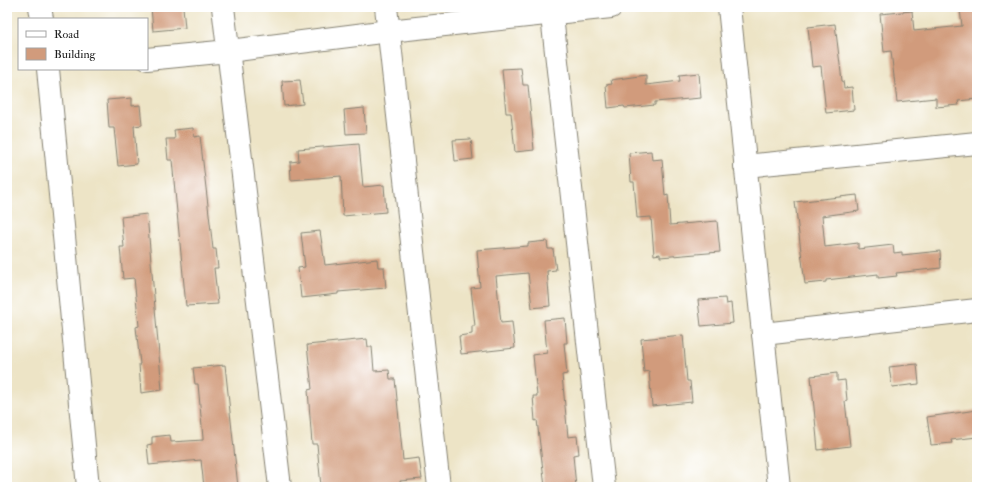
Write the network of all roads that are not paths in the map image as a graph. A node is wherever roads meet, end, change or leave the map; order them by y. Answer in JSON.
{"nodes":[{"id":1,"x":40,"y":7,"type":"edge"},
{"id":2,"x":223,"y":7,"type":"edge"},
{"id":3,"x":386,"y":7,"type":"edge"},
{"id":4,"x":611,"y":7,"type":"edge"},
{"id":5,"x":729,"y":7,"type":"edge"},
{"id":6,"x":551,"y":10,"type":"edge"},
{"id":7,"x":42,"y":18,"type":"edge"},
{"id":8,"x":389,"y":31,"type":"junction"},
{"id":9,"x":229,"y":51,"type":"junction"},
{"id":10,"x":148,"y":59,"type":"edge"},
{"id":11,"x":48,"y":70,"type":"edge"},
{"id":12,"x":977,"y":143,"type":"edge"},
{"id":13,"x":745,"y":166,"type":"junction"},
{"id":14,"x":977,"y":310,"type":"edge"},
{"id":15,"x":763,"y":334,"type":"junction"},
{"id":16,"x":88,"y":487,"type":"edge"},
{"id":17,"x":280,"y":487,"type":"edge"},
{"id":18,"x":439,"y":487,"type":"edge"},
{"id":19,"x":604,"y":487,"type":"edge"},
{"id":20,"x":779,"y":487,"type":"edge"}],
"edges":[{"from":1,"to":7,"type":"street"},
{"from":2,"to":9,"type":"street"},
{"from":3,"to":8,"type":"street"},
{"from":4,"to":6,"type":"street"},
{"from":5,"to":13,"type":"street"},
{"from":6,"to":8,"type":"street"},
{"from":6,"to":19,"type":"street"},
{"from":8,"to":9,"type":"street"},
{"from":8,"to":18,"type":"street"},
{"from":9,"to":10,"type":"street"},
{"from":9,"to":17,"type":"street"},
{"from":11,"to":16,"type":"street"},
{"from":12,"to":13,"type":"street"},
{"from":13,"to":15,"type":"street"},
{"from":14,"to":15,"type":"street"},
{"from":15,"to":20,"type":"street"}]}
